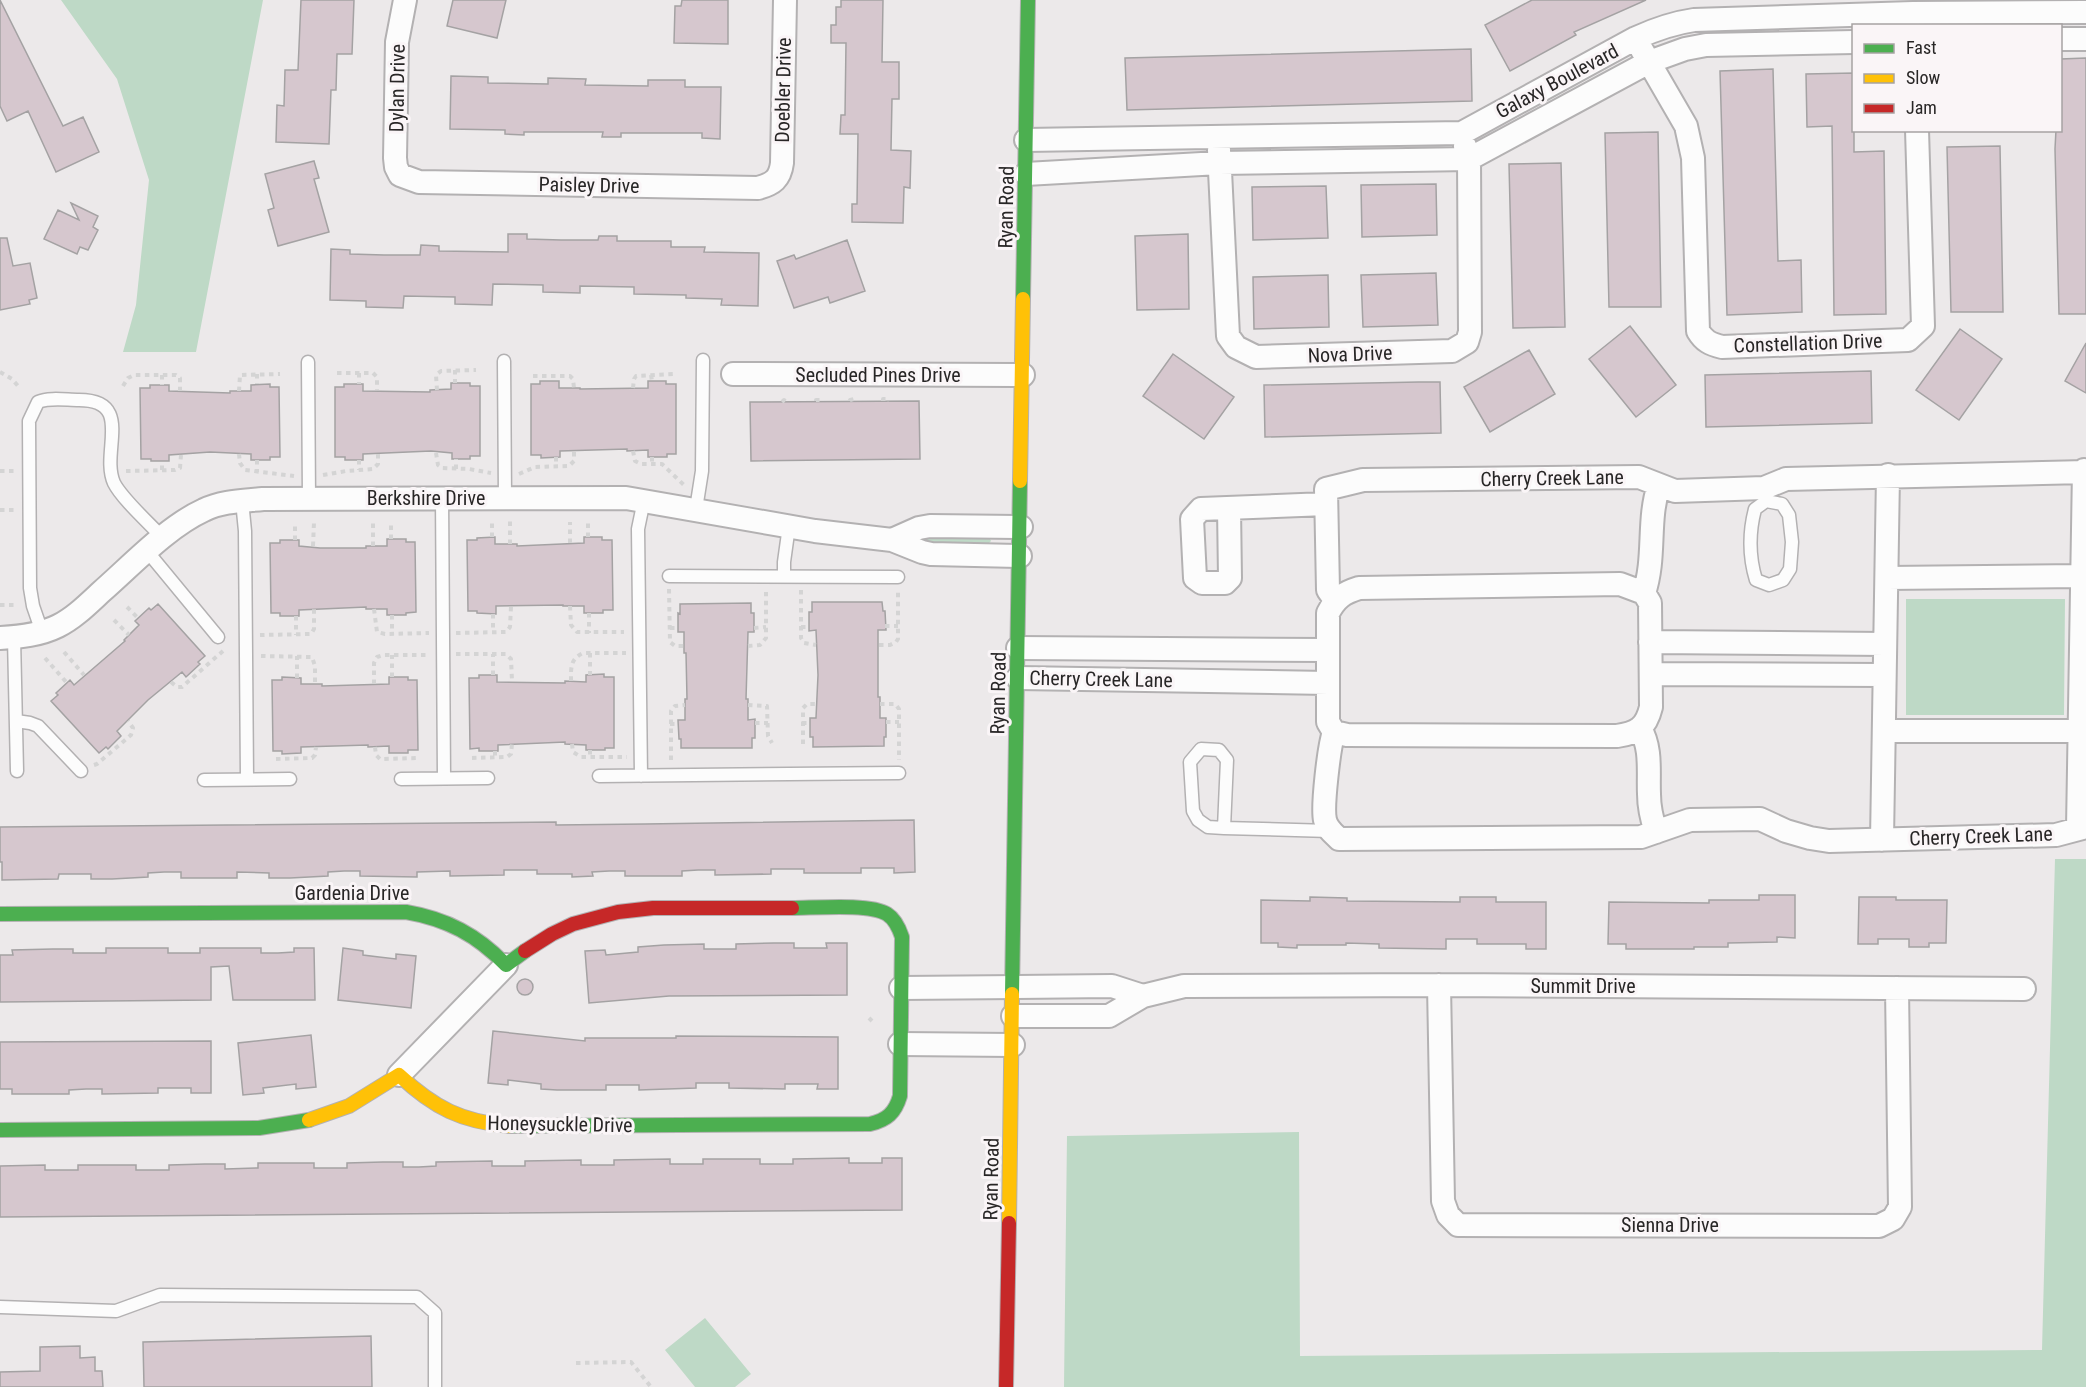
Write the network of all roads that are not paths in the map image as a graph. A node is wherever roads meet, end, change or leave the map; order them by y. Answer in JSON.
{"nodes":[{"id":1,"x":405,"y":0,"type":"edge"},
{"id":2,"x":785,"y":0,"type":"edge"},
{"id":3,"x":1029,"y":0,"type":"edge"},
{"id":4,"x":1769,"y":9,"type":"edge"},
{"id":5,"x":2086,"y":12,"type":"edge"},
{"id":6,"x":1913,"y":19,"type":"edge"},
{"id":7,"x":1636,"y":38,"type":"junction"},
{"id":8,"x":2062,"y":39,"type":"edge"},
{"id":9,"x":2086,"y":39,"type":"edge"},
{"id":10,"x":1852,"y":42,"type":"edge"},
{"id":11,"x":1649,"y":62,"type":"junction"},
{"id":12,"x":1917,"y":132,"type":"edge"},
{"id":13,"x":1462,"y":133,"type":"junction"},
{"id":14,"x":1219,"y":136,"type":"junction"},
{"id":15,"x":1026,"y":140,"type":"junction"},
{"id":16,"x":1468,"y":159,"type":"junction"},
{"id":17,"x":1219,"y":163,"type":"junction"},
{"id":18,"x":1026,"y":174,"type":"junction"},
{"id":19,"x":400,"y":175,"type":"joint"},
{"id":20,"x":777,"y":180,"type":"joint"},
{"id":21,"x":703,"y":360,"type":"dead end"},
{"id":22,"x":504,"y":361,"type":"dead end"},
{"id":23,"x":308,"y":362,"type":"dead end"},
{"id":24,"x":733,"y":374,"type":"dead end"},
{"id":25,"x":1023,"y":375,"type":"junction"},
{"id":26,"x":2085,"y":471,"type":"edge"},
{"id":27,"x":1888,"y":475,"type":"junction"},
{"id":28,"x":1659,"y":485,"type":"junction"},
{"id":29,"x":1765,"y":495,"type":"junction"},
{"id":30,"x":442,"y":498,"type":"junction"},
{"id":31,"x":505,"y":498,"type":"junction"},
{"id":32,"x":309,"y":499,"type":"junction"},
{"id":33,"x":644,"y":500,"type":"junction"},
{"id":34,"x":242,"y":501,"type":"junction"},
{"id":35,"x":1326,"y":504,"type":"junction"},
{"id":36,"x":1229,"y":508,"type":"dead end"},
{"id":37,"x":696,"y":509,"type":"junction"},
{"id":38,"x":789,"y":526,"type":"junction"},
{"id":39,"x":1021,"y":527,"type":"junction"},
{"id":40,"x":892,"y":540,"type":"junction"},
{"id":41,"x":155,"y":545,"type":"junction"},
{"id":42,"x":1020,"y":556,"type":"junction"},
{"id":43,"x":784,"y":576,"type":"junction"},
{"id":44,"x":2082,"y":576,"type":"junction"},
{"id":45,"x":1887,"y":578,"type":"junction"},
{"id":46,"x":669,"y":579,"type":"road end"},
{"id":47,"x":898,"y":581,"type":"road end"},
{"id":48,"x":1644,"y":592,"type":"junction"},
{"id":49,"x":1335,"y":600,"type":"junction"},
{"id":50,"x":42,"y":632,"type":"junction"},
{"id":51,"x":7,"y":638,"type":"edge"},
{"id":52,"x":218,"y":638,"type":"road end"},
{"id":53,"x":2083,"y":639,"type":"edge"},
{"id":54,"x":1650,"y":642,"type":"junction"},
{"id":55,"x":1885,"y":644,"type":"junction"},
{"id":56,"x":1018,"y":648,"type":"junction"},
{"id":57,"x":1328,"y":650,"type":"junction"},
{"id":58,"x":2083,"y":667,"type":"edge"},
{"id":59,"x":1651,"y":674,"type":"junction"},
{"id":60,"x":1884,"y":675,"type":"junction"},
{"id":61,"x":1018,"y":678,"type":"junction"},
{"id":62,"x":1328,"y":682,"type":"junction"},
{"id":63,"x":16,"y":722,"type":"junction"},
{"id":64,"x":1640,"y":728,"type":"junction"},
{"id":65,"x":1884,"y":731,"type":"junction"},
{"id":66,"x":2079,"y":731,"type":"junction"},
{"id":67,"x":1334,"y":732,"type":"junction"},
{"id":68,"x":899,"y":770,"type":"road end"},
{"id":69,"x":16,"y":771,"type":"dead end"},
{"id":70,"x":81,"y":771,"type":"dead end"},
{"id":71,"x":599,"y":776,"type":"dead end"},
{"id":72,"x":641,"y":776,"type":"junction"},
{"id":73,"x":444,"y":778,"type":"junction"},
{"id":74,"x":488,"y":778,"type":"dead end"},
{"id":75,"x":247,"y":779,"type":"junction"},
{"id":76,"x":290,"y":779,"type":"dead end"},
{"id":77,"x":401,"y":779,"type":"dead end"},
{"id":78,"x":204,"y":780,"type":"dead end"},
{"id":79,"x":1224,"y":828,"type":"junction"},
{"id":80,"x":2082,"y":828,"type":"edge"},
{"id":81,"x":1330,"y":831,"type":"junction"},
{"id":82,"x":1656,"y":832,"type":"junction"},
{"id":83,"x":1882,"y":840,"type":"junction"},
{"id":84,"x":0,"y":914,"type":"edge"},
{"id":85,"x":506,"y":965,"type":"junction"},
{"id":86,"x":1439,"y":985,"type":"junction"},
{"id":87,"x":901,"y":987,"type":"junction"},
{"id":88,"x":1014,"y":987,"type":"junction"},
{"id":89,"x":1897,"y":988,"type":"junction"},
{"id":90,"x":2024,"y":989,"type":"dead end"},
{"id":91,"x":1143,"y":996,"type":"junction"},
{"id":92,"x":1013,"y":1016,"type":"junction"},
{"id":93,"x":900,"y":1044,"type":"junction"},
{"id":94,"x":1013,"y":1045,"type":"junction"},
{"id":95,"x":399,"y":1075,"type":"junction"},
{"id":96,"x":0,"y":1130,"type":"edge"},
{"id":97,"x":0,"y":1307,"type":"edge"},
{"id":98,"x":435,"y":1387,"type":"edge"},
{"id":99,"x":1006,"y":1387,"type":"edge"}],
"edges":[{"from":1,"to":19,"type":"street","name":"Dylan Drive"},
{"from":2,"to":20,"type":"street","name":"Doebler Drive"},
{"from":3,"to":15,"type":"street","name":"Ryan Road"},
{"from":4,"to":6,"type":"street","name":"Galaxy Boulevard"},
{"from":4,"to":7,"type":"street","name":"Galaxy Boulevard"},
{"from":5,"to":6,"type":"street","name":"Galaxy Boulevard"},
{"from":7,"to":11,"type":"street","name":"Constellation Drive"},
{"from":7,"to":13,"type":"street","name":"Galaxy Boulevard"},
{"from":8,"to":9,"type":"street"},
{"from":10,"to":11,"type":"street","name":"Galaxy Boulevard"},
{"from":11,"to":12,"type":"street","name":"Constellation Drive"},
{"from":11,"to":16,"type":"street","name":"Galaxy Boulevard"},
{"from":13,"to":14,"type":"street","name":"Galaxy Boulevard"},
{"from":13,"to":16,"type":"street","name":"Nova Drive"},
{"from":14,"to":15,"type":"street","name":"Galaxy Boulevard"},
{"from":14,"to":17,"type":"street","name":"Nova Drive"},
{"from":15,"to":18,"type":"street","name":"Ryan Road"},
{"from":16,"to":17,"type":"street","name":"Galaxy Boulevard"},
{"from":16,"to":17,"type":"street","name":"Nova Drive"},
{"from":17,"to":18,"type":"street","name":"Galaxy Boulevard"},
{"from":18,"to":25,"type":"street","name":"Ryan Road"},
{"from":19,"to":20,"type":"street","name":"Paisley Drive"},
{"from":21,"to":37,"type":"lane"},
{"from":22,"to":31,"type":"lane"},
{"from":23,"to":32,"type":"lane"},
{"from":24,"to":25,"type":"street","name":"Secluded Pines Drive"},
{"from":25,"to":39,"type":"street","name":"Ryan Road"},
{"from":26,"to":27,"type":"street","name":"Cherry Creek Lane"},
{"from":26,"to":44,"type":"street","name":"Cherry Creek Lane"},
{"from":27,"to":29,"type":"street","name":"Cherry Creek Lane"},
{"from":27,"to":45,"type":"street","name":"Cherry Creek Lane"},
{"from":28,"to":29,"type":"street","name":"Cherry Creek Lane"},
{"from":28,"to":35,"type":"street","name":"Cherry Creek Lane"},
{"from":28,"to":48,"type":"street"},
{"from":29,"to":29,"type":"lane"},
{"from":30,"to":31,"type":"street","name":"Berkshire Drive"},
{"from":30,"to":32,"type":"street","name":"Berkshire Drive"},
{"from":30,"to":73,"type":"lane"},
{"from":31,"to":33,"type":"street","name":"Berkshire Drive"},
{"from":32,"to":34,"type":"street","name":"Berkshire Drive"},
{"from":33,"to":37,"type":"street","name":"Berkshire Drive"},
{"from":33,"to":72,"type":"lane"},
{"from":34,"to":41,"type":"street","name":"Berkshire Drive"},
{"from":34,"to":75,"type":"lane"},
{"from":35,"to":36,"type":"street"},
{"from":35,"to":49,"type":"street"},
{"from":37,"to":38,"type":"street","name":"Berkshire Drive"},
{"from":38,"to":40,"type":"street","name":"Berkshire Drive"},
{"from":38,"to":43,"type":"lane"},
{"from":39,"to":40,"type":"street"},
{"from":39,"to":42,"type":"street","name":"Ryan Road"},
{"from":40,"to":42,"type":"street","name":"Berkshire Drive"},
{"from":41,"to":50,"type":"street","name":"Berkshire Drive"},
{"from":41,"to":50,"type":"lane"},
{"from":41,"to":52,"type":"lane"},
{"from":42,"to":56,"type":"street","name":"Ryan Road"},
{"from":43,"to":46,"type":"lane"},
{"from":43,"to":47,"type":"lane"},
{"from":44,"to":45,"type":"street"},
{"from":44,"to":53,"type":"street","name":"Cherry Creek Lane"},
{"from":45,"to":55,"type":"street","name":"Cherry Creek Lane"},
{"from":48,"to":49,"type":"street"},
{"from":48,"to":54,"type":"street"},
{"from":49,"to":57,"type":"street"},
{"from":50,"to":51,"type":"street","name":"Berkshire Drive"},
{"from":51,"to":63,"type":"lane"},
{"from":53,"to":58,"type":"street","name":"Cherry Creek Lane"},
{"from":54,"to":55,"type":"street"},
{"from":54,"to":59,"type":"street"},
{"from":55,"to":60,"type":"street","name":"Cherry Creek Lane"},
{"from":56,"to":57,"type":"street","name":"Cherry Creek Lane"},
{"from":56,"to":61,"type":"street","name":"Ryan Road"},
{"from":57,"to":62,"type":"street"},
{"from":58,"to":66,"type":"street","name":"Cherry Creek Lane"},
{"from":59,"to":60,"type":"street"},
{"from":59,"to":64,"type":"street"},
{"from":60,"to":65,"type":"street","name":"Cherry Creek Lane"},
{"from":61,"to":62,"type":"street","name":"Cherry Creek Lane"},
{"from":61,"to":88,"type":"street","name":"Ryan Road"},
{"from":62,"to":67,"type":"street"},
{"from":63,"to":69,"type":"lane"},
{"from":63,"to":70,"type":"lane"},
{"from":64,"to":67,"type":"street"},
{"from":64,"to":82,"type":"street"},
{"from":65,"to":66,"type":"street"},
{"from":65,"to":83,"type":"street","name":"Cherry Creek Lane"},
{"from":66,"to":80,"type":"street","name":"Cherry Creek Lane"},
{"from":67,"to":81,"type":"street"},
{"from":68,"to":72,"type":"lane"},
{"from":71,"to":72,"type":"lane"},
{"from":73,"to":74,"type":"lane"},
{"from":73,"to":77,"type":"lane"},
{"from":75,"to":76,"type":"lane"},
{"from":75,"to":78,"type":"lane"},
{"from":79,"to":79,"type":"lane"},
{"from":79,"to":81,"type":"lane"},
{"from":80,"to":83,"type":"street","name":"Cherry Creek Lane"},
{"from":81,"to":82,"type":"street","name":"Cherry Creek Lane"},
{"from":82,"to":83,"type":"street","name":"Cherry Creek Lane"},
{"from":84,"to":85,"type":"street","name":"Gardenia Drive"},
{"from":85,"to":87,"type":"street"},
{"from":85,"to":95,"type":"street"},
{"from":86,"to":89,"type":"street","name":"Summit Drive"},
{"from":86,"to":89,"type":"street","name":"Sienna Drive"},
{"from":86,"to":91,"type":"street","name":"Summit Drive"},
{"from":87,"to":88,"type":"street"},
{"from":87,"to":93,"type":"street","name":"Honeysuckle Drive"},
{"from":88,"to":91,"type":"street"},
{"from":88,"to":92,"type":"street","name":"Ryan Road"},
{"from":89,"to":90,"type":"street","name":"Summit Drive"},
{"from":91,"to":92,"type":"street","name":"Summit Drive"},
{"from":92,"to":94,"type":"street","name":"Ryan Road"},
{"from":93,"to":94,"type":"street"},
{"from":93,"to":95,"type":"street","name":"Honeysuckle Drive"},
{"from":94,"to":99,"type":"street","name":"Ryan Road"},
{"from":95,"to":96,"type":"street"},
{"from":97,"to":98,"type":"lane"}]}
